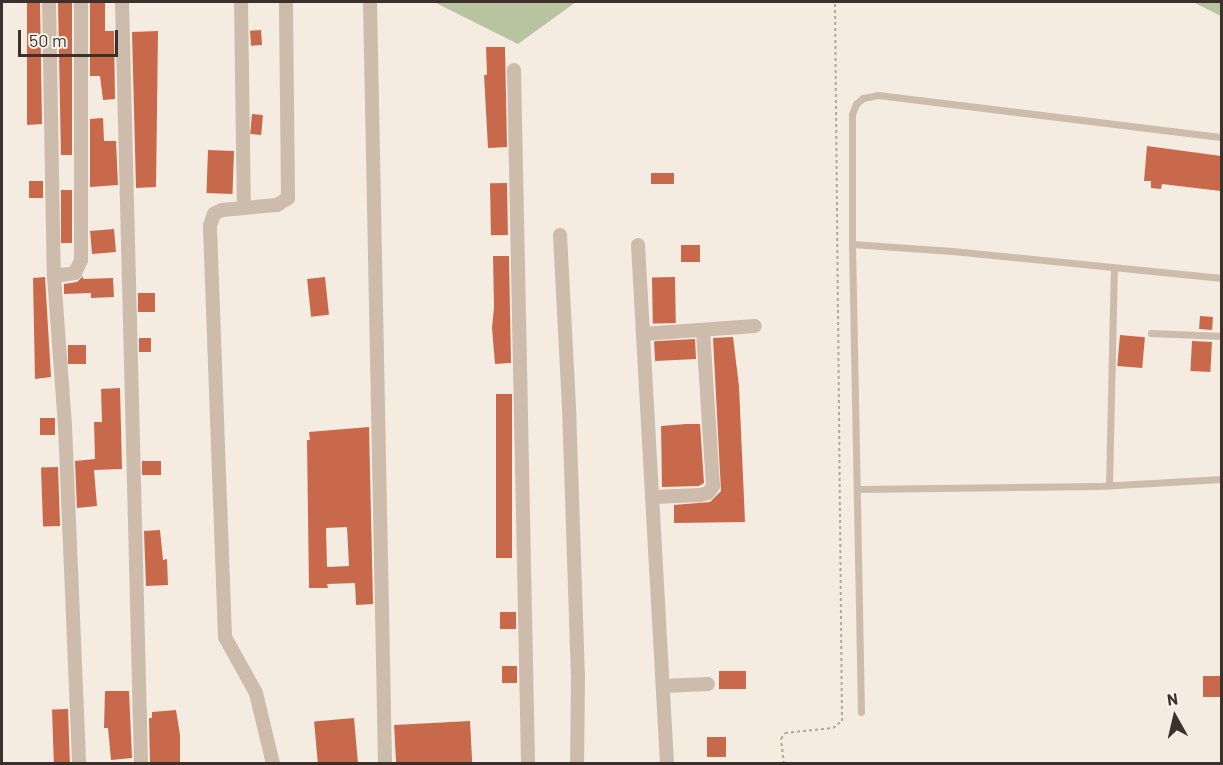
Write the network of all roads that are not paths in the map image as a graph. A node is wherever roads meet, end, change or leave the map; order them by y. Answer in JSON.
{"nodes":[{"id":1,"x":49,"y":2,"type":"edge"},
{"id":2,"x":81,"y":2,"type":"edge"},
{"id":3,"x":122,"y":2,"type":"edge"},
{"id":4,"x":241,"y":2,"type":"edge"},
{"id":5,"x":286,"y":2,"type":"edge"},
{"id":6,"x":370,"y":2,"type":"edge"},
{"id":7,"x":514,"y":70,"type":"dead end"},
{"id":8,"x":1221,"y":137,"type":"edge"},
{"id":9,"x":244,"y":207,"type":"junction"},
{"id":10,"x":560,"y":235,"type":"dead end"},
{"id":11,"x":852,"y":244,"type":"junction"},
{"id":12,"x":638,"y":245,"type":"dead end"},
{"id":13,"x":1114,"y":269,"type":"junction"},
{"id":14,"x":54,"y":276,"type":"junction"},
{"id":15,"x":1221,"y":278,"type":"edge"},
{"id":16,"x":755,"y":326,"type":"dead end"},
{"id":17,"x":703,"y":330,"type":"junction"},
{"id":18,"x":1151,"y":333,"type":"dead end"},
{"id":19,"x":643,"y":334,"type":"junction"},
{"id":20,"x":1221,"y":336,"type":"edge"},
{"id":21,"x":1221,"y":479,"type":"edge"},
{"id":22,"x":1108,"y":485,"type":"junction"},
{"id":23,"x":858,"y":489,"type":"junction"},
{"id":24,"x":653,"y":497,"type":"junction"},
{"id":25,"x":708,"y":684,"type":"dead end"},
{"id":26,"x":663,"y":686,"type":"junction"},
{"id":27,"x":861,"y":712,"type":"dead end"},
{"id":28,"x":78,"y":764,"type":"edge"},
{"id":29,"x":141,"y":764,"type":"edge"},
{"id":30,"x":273,"y":764,"type":"edge"},
{"id":31,"x":385,"y":764,"type":"edge"},
{"id":32,"x":528,"y":764,"type":"edge"},
{"id":33,"x":577,"y":764,"type":"edge"},
{"id":34,"x":667,"y":764,"type":"edge"}],
"edges":[{"from":1,"to":14,"type":"street"},
{"from":2,"to":14,"type":"street"},
{"from":3,"to":29,"type":"street"},
{"from":4,"to":9,"type":"street"},
{"from":5,"to":9,"type":"street"},
{"from":6,"to":31,"type":"street"},
{"from":7,"to":32,"type":"street"},
{"from":8,"to":11,"type":"lane"},
{"from":9,"to":30,"type":"street"},
{"from":10,"to":33,"type":"street"},
{"from":11,"to":13,"type":"lane"},
{"from":11,"to":23,"type":"lane"},
{"from":12,"to":19,"type":"street"},
{"from":13,"to":15,"type":"lane"},
{"from":13,"to":22,"type":"lane"},
{"from":14,"to":28,"type":"street"},
{"from":16,"to":17,"type":"street"},
{"from":17,"to":19,"type":"street"},
{"from":17,"to":24,"type":"street"},
{"from":18,"to":20,"type":"lane"},
{"from":19,"to":24,"type":"street"},
{"from":21,"to":22,"type":"lane"},
{"from":22,"to":23,"type":"lane"},
{"from":23,"to":27,"type":"lane"},
{"from":24,"to":26,"type":"street"},
{"from":25,"to":26,"type":"street"},
{"from":26,"to":34,"type":"street"}]}
